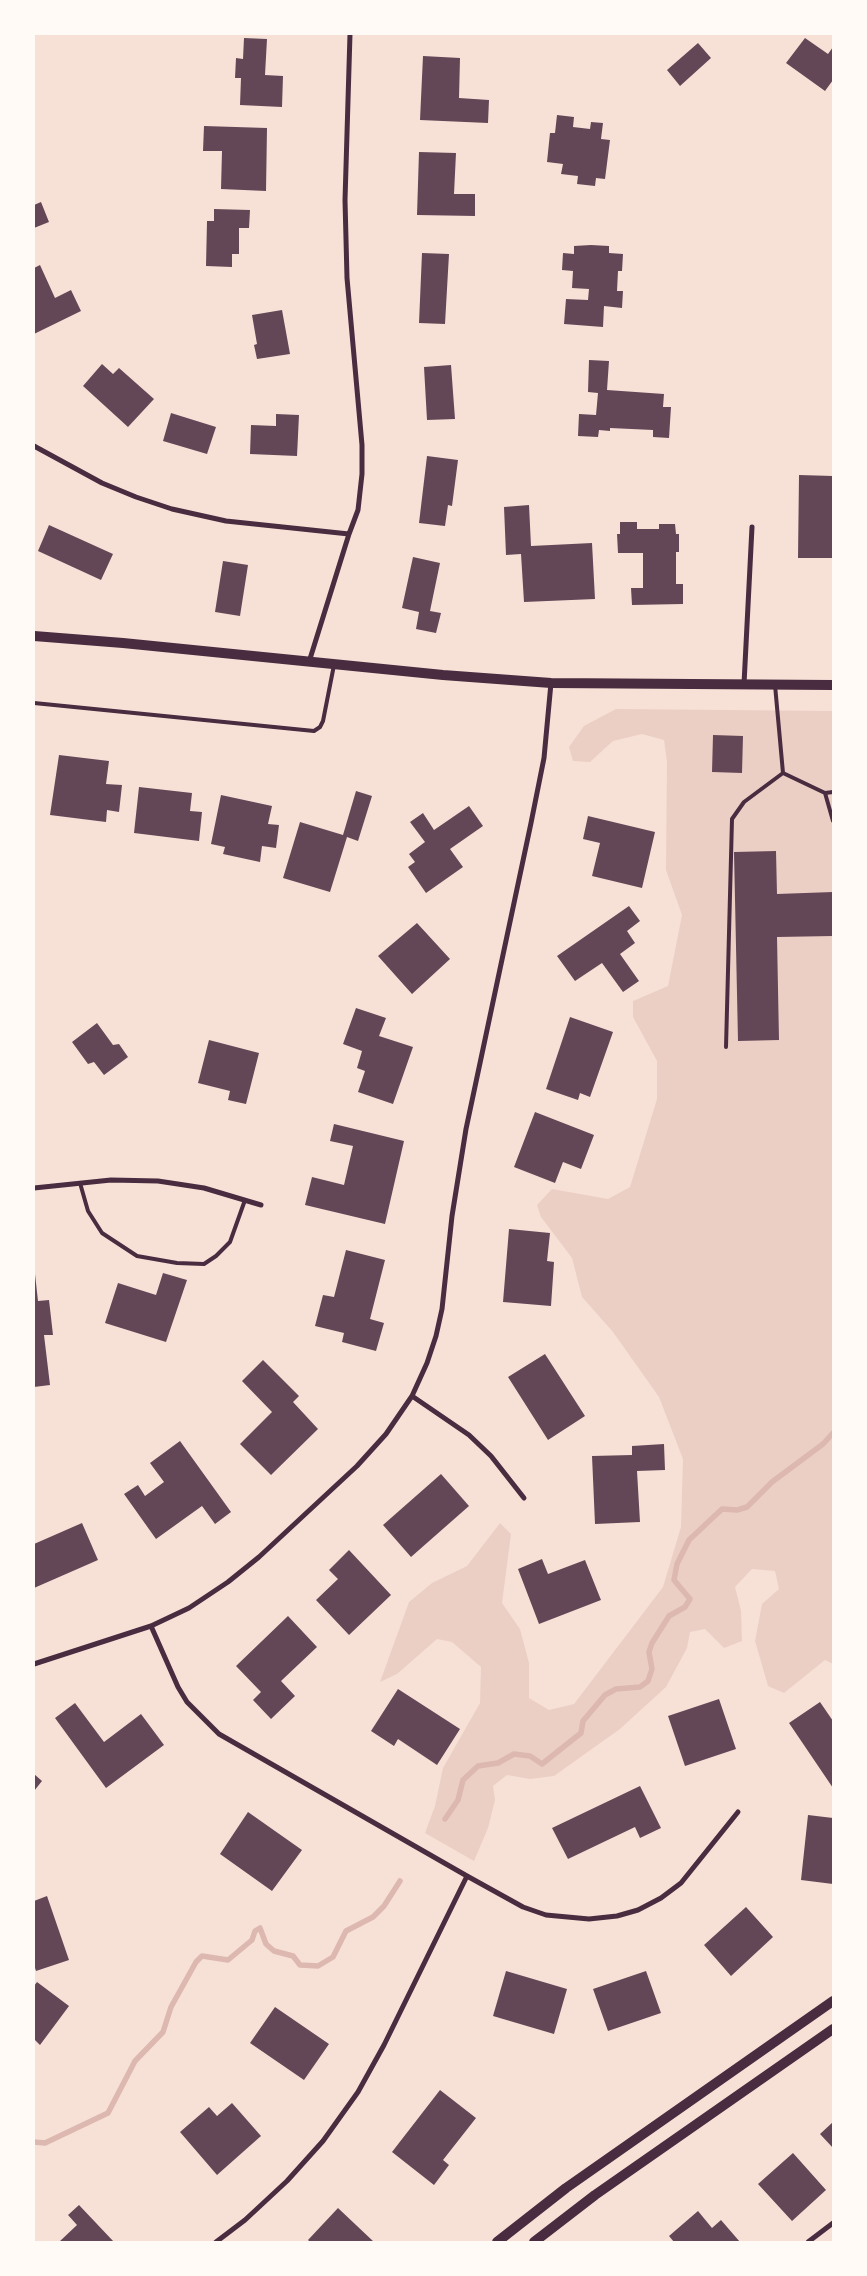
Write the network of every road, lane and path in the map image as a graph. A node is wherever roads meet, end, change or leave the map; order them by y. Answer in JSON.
{"nodes":[{"id":1,"x":350,"y":34,"type":"edge"},
{"id":2,"x":34,"y":446,"type":"edge"},
{"id":3,"x":752,"y":527,"type":"dead end"},
{"id":4,"x":348,"y":534,"type":"junction"},
{"id":5,"x":34,"y":636,"type":"edge"},
{"id":6,"x":309,"y":663,"type":"junction"},
{"id":7,"x":334,"y":665,"type":"junction"},
{"id":8,"x":551,"y":683,"type":"junction"},
{"id":9,"x":744,"y":684,"type":"junction"},
{"id":10,"x":833,"y":684,"type":"edge"},
{"id":11,"x":775,"y":685,"type":"junction"},
{"id":12,"x":34,"y":703,"type":"edge"},
{"id":13,"x":784,"y":773,"type":"junction"},
{"id":14,"x":833,"y":792,"type":"edge"},
{"id":15,"x":825,"y":793,"type":"junction"},
{"id":16,"x":833,"y":821,"type":"edge"},
{"id":17,"x":726,"y":1047,"type":"dead end"},
{"id":18,"x":80,"y":1183,"type":"junction"},
{"id":19,"x":34,"y":1188,"type":"edge"},
{"id":20,"x":245,"y":1200,"type":"junction"},
{"id":21,"x":262,"y":1205,"type":"dead end"},
{"id":22,"x":412,"y":1396,"type":"junction"},
{"id":23,"x":524,"y":1498,"type":"dead end"},
{"id":24,"x":151,"y":1626,"type":"junction"},
{"id":25,"x":34,"y":1664,"type":"edge"},
{"id":26,"x":738,"y":1812,"type":"dead end"},
{"id":27,"x":467,"y":1876,"type":"junction"},
{"id":28,"x":833,"y":2001,"type":"edge"},
{"id":29,"x":833,"y":2029,"type":"edge"},
{"id":30,"x":833,"y":2223,"type":"edge"},
{"id":31,"x":216,"y":2242,"type":"edge"},
{"id":32,"x":497,"y":2242,"type":"edge"},
{"id":33,"x":534,"y":2242,"type":"edge"},
{"id":34,"x":808,"y":2242,"type":"edge"}],
"edges":[{"from":1,"to":4,"type":"street"},
{"from":2,"to":4,"type":"street"},
{"from":3,"to":9,"type":"street"},
{"from":4,"to":6,"type":"street"},
{"from":5,"to":6,"type":"main road"},
{"from":6,"to":7,"type":"main road"},
{"from":7,"to":8,"type":"main road"},
{"from":7,"to":12,"type":"lane"},
{"from":8,"to":9,"type":"main road"},
{"from":8,"to":22,"type":"street"},
{"from":9,"to":11,"type":"main road"},
{"from":10,"to":11,"type":"main road"},
{"from":11,"to":13,"type":"lane"},
{"from":13,"to":15,"type":"lane"},
{"from":13,"to":17,"type":"lane"},
{"from":14,"to":15,"type":"lane"},
{"from":15,"to":16,"type":"lane"},
{"from":18,"to":19,"type":"street"},
{"from":18,"to":20,"type":"street"},
{"from":18,"to":20,"type":"lane"},
{"from":20,"to":21,"type":"street"},
{"from":22,"to":23,"type":"street"},
{"from":22,"to":24,"type":"street"},
{"from":24,"to":25,"type":"street"},
{"from":24,"to":27,"type":"street"},
{"from":26,"to":27,"type":"street"},
{"from":27,"to":31,"type":"street"},
{"from":28,"to":32,"type":"main road"},
{"from":29,"to":33,"type":"main road"},
{"from":30,"to":34,"type":"street"}]}
